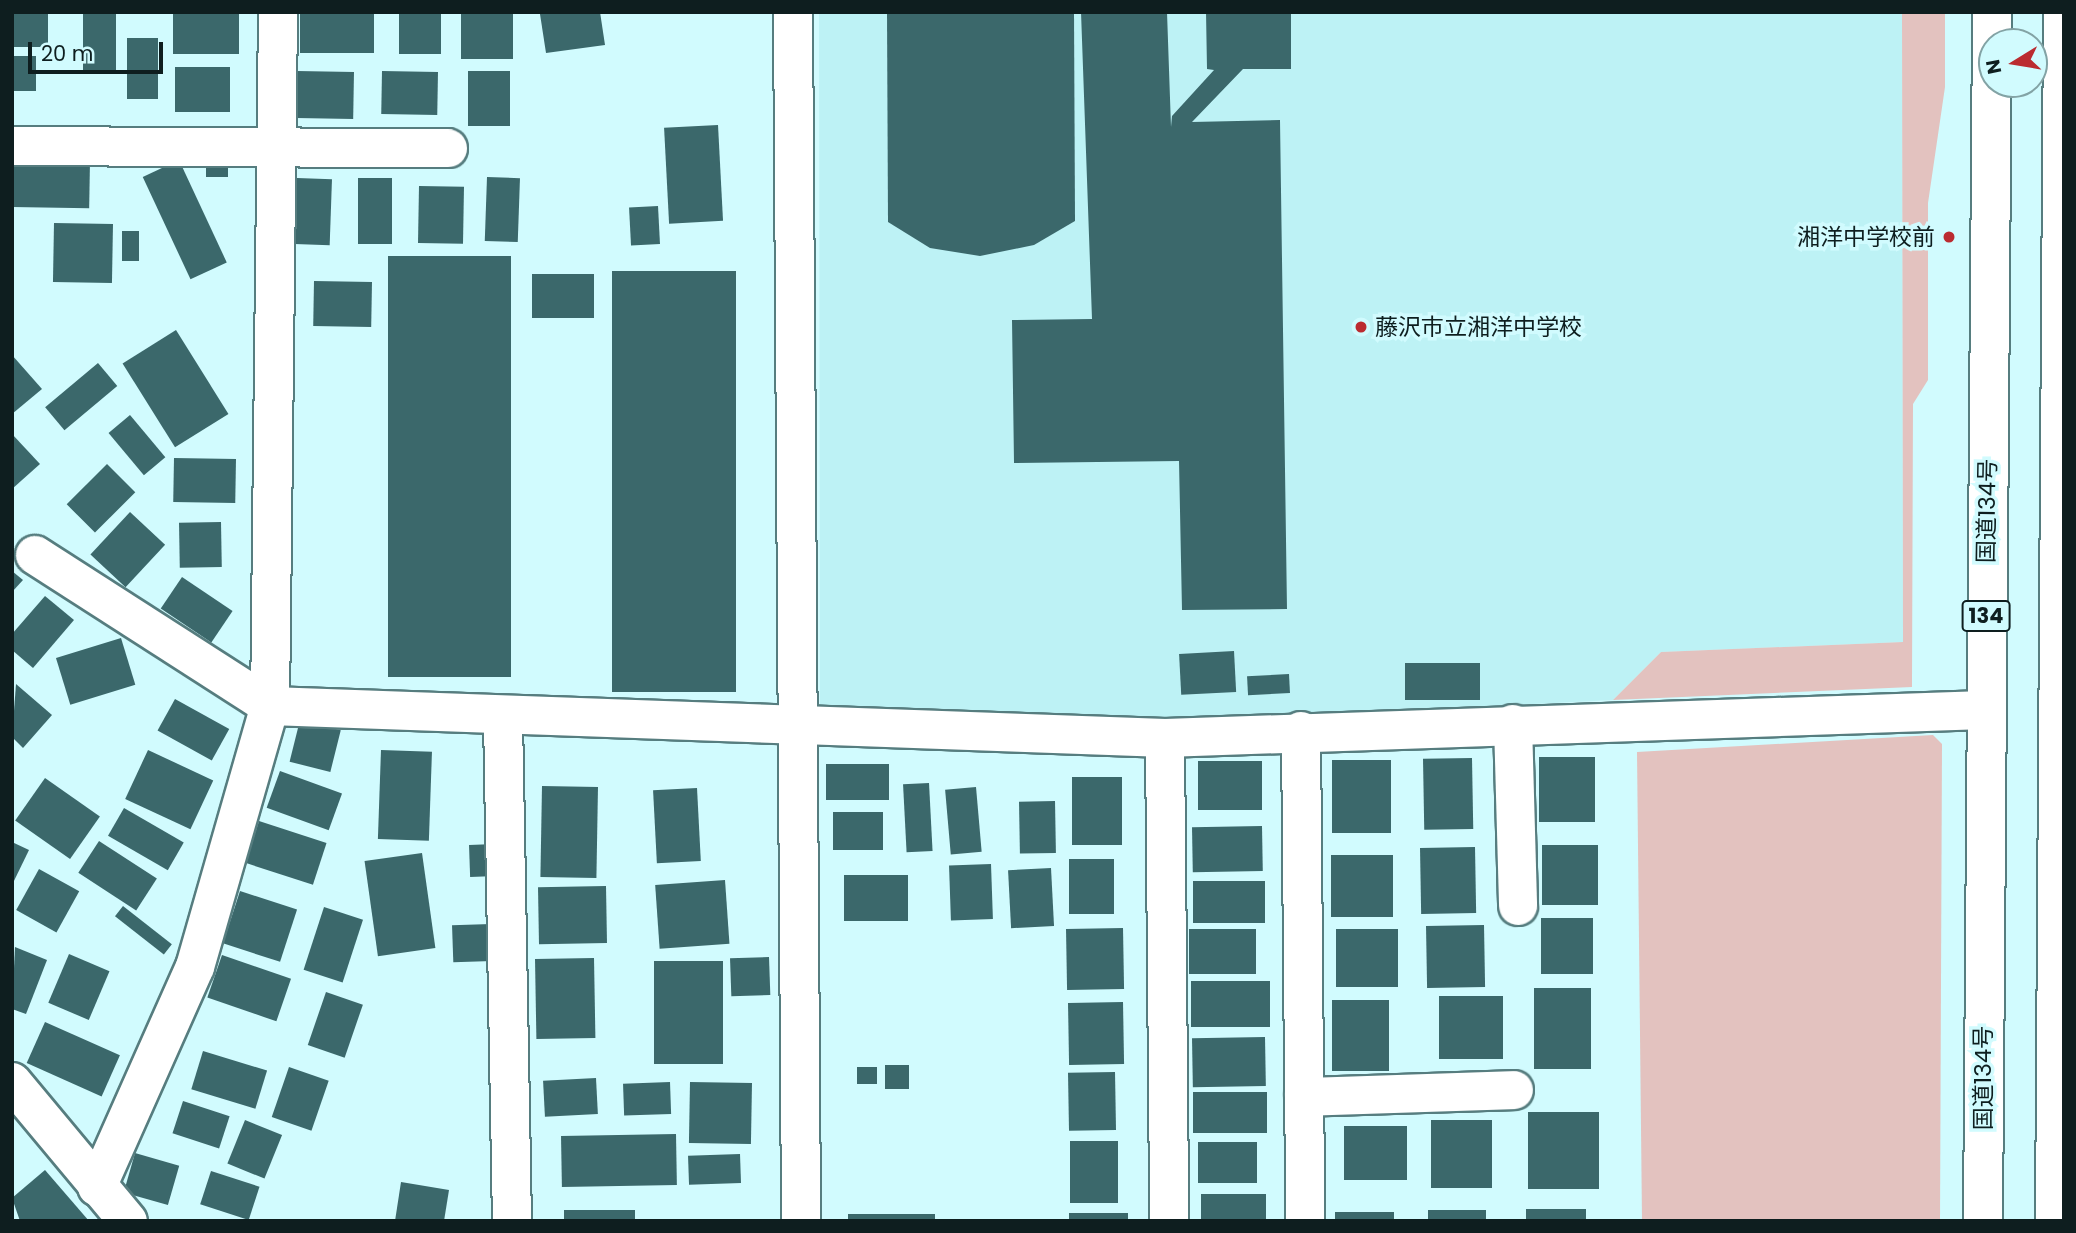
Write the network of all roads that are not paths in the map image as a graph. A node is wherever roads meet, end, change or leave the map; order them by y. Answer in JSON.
{"nodes":[{"id":1,"x":278,"y":12,"type":"edge"},
{"id":2,"x":793,"y":12,"type":"edge"},
{"id":3,"x":1992,"y":12,"type":"edge"},
{"id":4,"x":2063,"y":12,"type":"edge"},
{"id":5,"x":12,"y":146,"type":"edge"},
{"id":6,"x":277,"y":147,"type":"junction"},
{"id":7,"x":448,"y":148,"type":"dead end"},
{"id":8,"x":35,"y":555,"type":"dead end"},
{"id":9,"x":270,"y":706,"type":"junction"},
{"id":10,"x":1985,"y":710,"type":"junction"},
{"id":11,"x":503,"y":717,"type":"junction"},
{"id":12,"x":1513,"y":724,"type":"junction"},
{"id":13,"x":799,"y":729,"type":"junction"},
{"id":14,"x":1301,"y":731,"type":"junction"},
{"id":15,"x":1165,"y":738,"type":"junction"},
{"id":16,"x":1518,"y":906,"type":"dead end"},
{"id":17,"x":12,"y":1082,"type":"edge"},
{"id":18,"x":1514,"y":1090,"type":"dead end"},
{"id":19,"x":1304,"y":1097,"type":"junction"},
{"id":20,"x":96,"y":1186,"type":"junction"},
{"id":21,"x":128,"y":1221,"type":"edge"},
{"id":22,"x":512,"y":1221,"type":"edge"},
{"id":23,"x":801,"y":1221,"type":"edge"},
{"id":24,"x":1169,"y":1221,"type":"edge"},
{"id":25,"x":1305,"y":1221,"type":"edge"},
{"id":26,"x":1983,"y":1221,"type":"edge"},
{"id":27,"x":2055,"y":1221,"type":"edge"}],
"edges":[{"from":1,"to":6,"type":"main road"},
{"from":2,"to":13,"type":"main road"},
{"from":3,"to":10,"type":"main road","name":"国道134号","number":"134"},
{"from":4,"to":27,"type":"main road"},
{"from":5,"to":6,"type":"main road"},
{"from":6,"to":7,"type":"main road"},
{"from":6,"to":9,"type":"main road"},
{"from":8,"to":9,"type":"main road"},
{"from":9,"to":11,"type":"main road"},
{"from":9,"to":20,"type":"main road"},
{"from":10,"to":12,"type":"main road"},
{"from":10,"to":26,"type":"main road","name":"国道134号","number":"134"},
{"from":11,"to":13,"type":"main road"},
{"from":11,"to":22,"type":"main road"},
{"from":12,"to":14,"type":"main road"},
{"from":12,"to":16,"type":"main road"},
{"from":13,"to":15,"type":"main road"},
{"from":13,"to":23,"type":"main road"},
{"from":14,"to":15,"type":"main road"},
{"from":14,"to":19,"type":"main road"},
{"from":15,"to":24,"type":"main road"},
{"from":17,"to":20,"type":"main road"},
{"from":18,"to":19,"type":"main road"},
{"from":19,"to":25,"type":"main road"},
{"from":20,"to":21,"type":"main road"}]}
